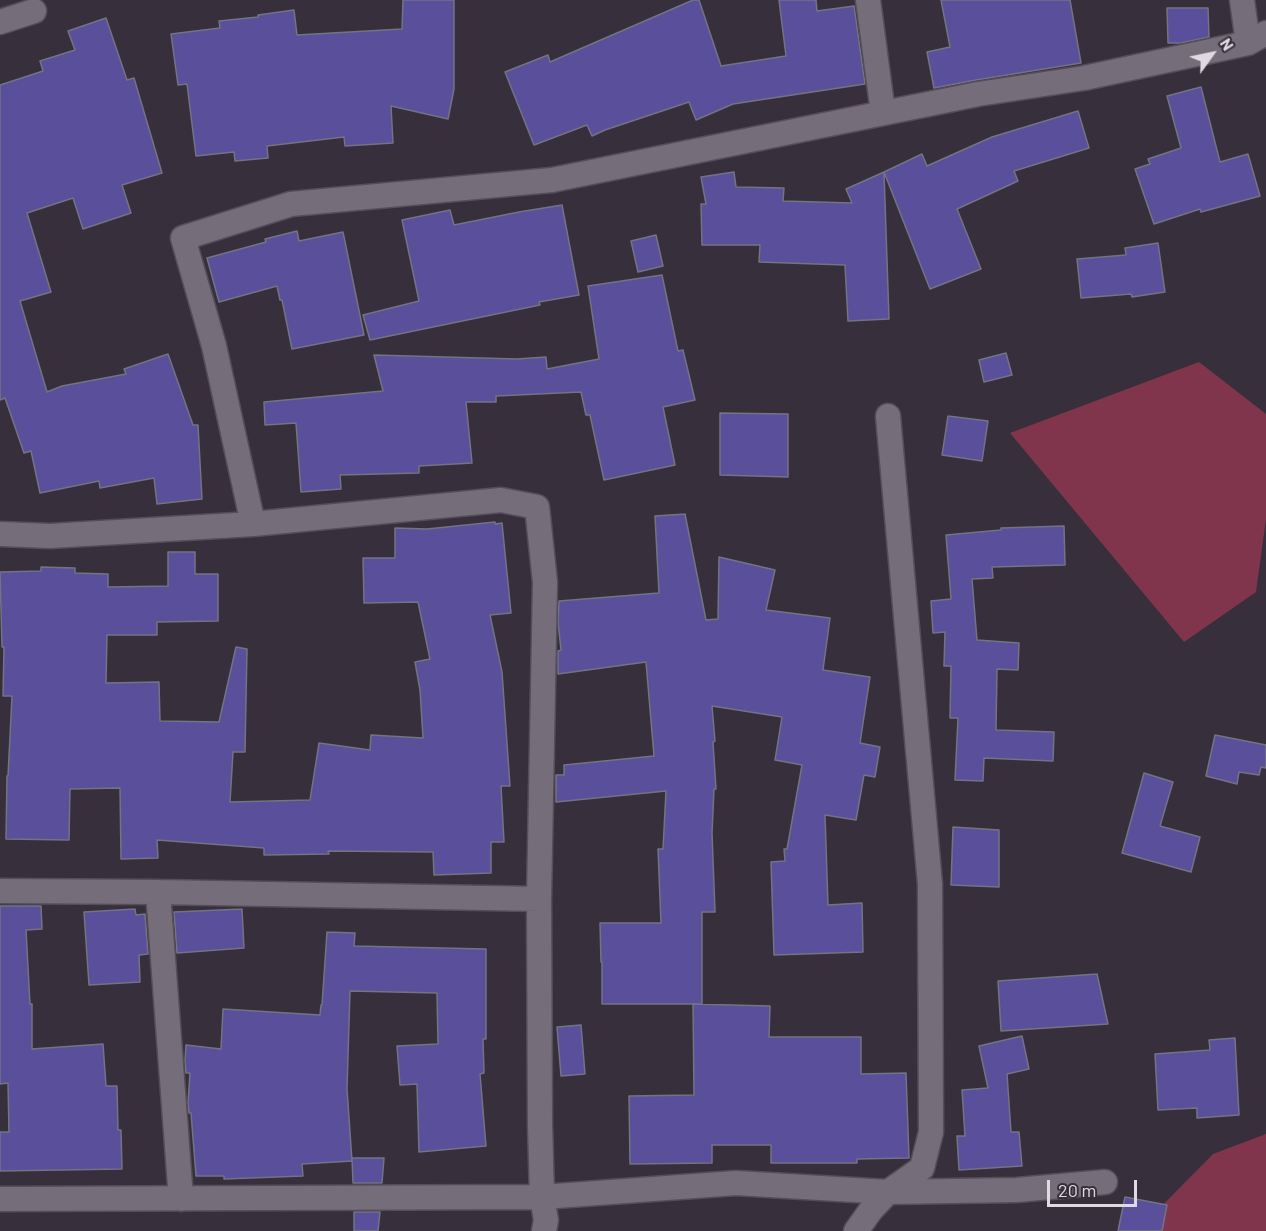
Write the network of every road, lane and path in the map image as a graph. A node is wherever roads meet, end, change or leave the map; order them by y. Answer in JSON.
{"nodes":[{"id":1,"x":868,"y":0,"type":"edge"},
{"id":2,"x":1242,"y":0,"type":"edge"},
{"id":3,"x":34,"y":11,"type":"dead end"},
{"id":4,"x":0,"y":22,"type":"edge"},
{"id":5,"x":1257,"y":38,"type":"edge"},
{"id":6,"x":883,"y":113,"type":"junction"},
{"id":7,"x":888,"y":416,"type":"dead end"},
{"id":8,"x":253,"y":524,"type":"junction"},
{"id":9,"x":0,"y":534,"type":"edge"},
{"id":10,"x":0,"y":891,"type":"edge"},
{"id":11,"x":158,"y":892,"type":"junction"},
{"id":12,"x":540,"y":899,"type":"junction"},
{"id":13,"x":1105,"y":1182,"type":"dead end"},
{"id":14,"x":888,"y":1192,"type":"junction"},
{"id":15,"x":542,"y":1197,"type":"junction"},
{"id":16,"x":0,"y":1199,"type":"edge"},
{"id":17,"x":181,"y":1199,"type":"junction"},
{"id":18,"x":544,"y":1231,"type":"edge"},
{"id":19,"x":856,"y":1231,"type":"edge"}],
"edges":[{"from":1,"to":6,"type":"street"},
{"from":2,"to":5,"type":"street"},
{"from":3,"to":4,"type":"street"},
{"from":5,"to":6,"type":"street"},
{"from":6,"to":8,"type":"street"},
{"from":7,"to":14,"type":"street"},
{"from":8,"to":9,"type":"street"},
{"from":8,"to":12,"type":"street"},
{"from":10,"to":11,"type":"street"},
{"from":11,"to":12,"type":"street"},
{"from":11,"to":17,"type":"street"},
{"from":12,"to":15,"type":"street"},
{"from":13,"to":14,"type":"street"},
{"from":14,"to":15,"type":"street"},
{"from":14,"to":19,"type":"street"},
{"from":15,"to":17,"type":"street"},
{"from":15,"to":18,"type":"street"},
{"from":16,"to":17,"type":"street"}]}
